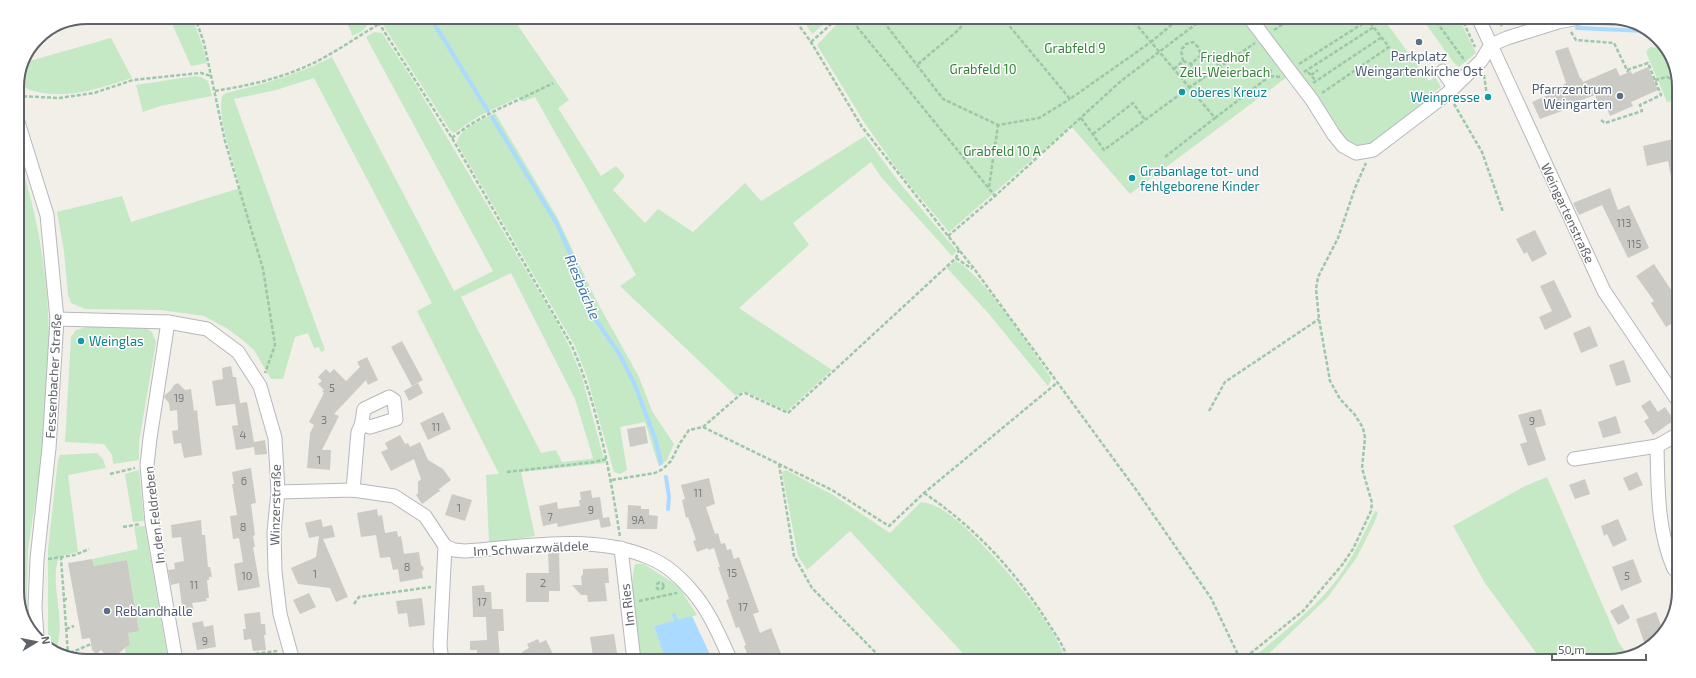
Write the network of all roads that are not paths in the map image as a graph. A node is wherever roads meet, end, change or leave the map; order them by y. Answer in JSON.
{"nodes":[{"id":1,"x":1254,"y":24,"type":"edge"},
{"id":2,"x":1482,"y":24,"type":"edge"},
{"id":3,"x":1556,"y":24,"type":"edge"},
{"id":4,"x":1492,"y":45,"type":"junction"},
{"id":5,"x":1443,"y":71,"type":"dead end"},
{"id":6,"x":1451,"y":90,"type":"junction"},
{"id":7,"x":24,"y":141,"type":"edge"},
{"id":8,"x":57,"y":319,"type":"junction"},
{"id":9,"x":168,"y":322,"type":"junction"},
{"id":10,"x":1672,"y":392,"type":"edge"},
{"id":11,"x":363,"y":424,"type":"dead end"},
{"id":12,"x":1672,"y":438,"type":"edge"},
{"id":13,"x":1657,"y":446,"type":"junction"},
{"id":14,"x":1574,"y":459,"type":"dead end"},
{"id":15,"x":353,"y":490,"type":"junction"},
{"id":16,"x":278,"y":492,"type":"junction"},
{"id":17,"x":445,"y":546,"type":"junction"},
{"id":18,"x":621,"y":548,"type":"junction"},
{"id":19,"x":1672,"y":562,"type":"edge"},
{"id":20,"x":36,"y":622,"type":"edge"},
{"id":21,"x":175,"y":654,"type":"edge"},
{"id":22,"x":292,"y":654,"type":"edge"},
{"id":23,"x":441,"y":654,"type":"edge"},
{"id":24,"x":633,"y":654,"type":"edge"},
{"id":25,"x":728,"y":654,"type":"edge"}],
"edges":[{"from":1,"to":6,"type":"street"},
{"from":2,"to":4,"type":"street","name":"Weingartenstraße"},
{"from":3,"to":4,"type":"street"},
{"from":4,"to":6,"type":"street"},
{"from":4,"to":10,"type":"street","name":"Weingartenstraße"},
{"from":5,"to":6,"type":"street"},
{"from":7,"to":8,"type":"street","name":"Fessenbacher Straße"},
{"from":8,"to":9,"type":"street","name":"Winzerstraße"},
{"from":8,"to":20,"type":"street","name":"Fessenbacher Straße"},
{"from":9,"to":16,"type":"street","name":"Winzerstraße"},
{"from":9,"to":21,"type":"street","name":"In den Feldreben"},
{"from":11,"to":15,"type":"street"},
{"from":12,"to":13,"type":"street"},
{"from":13,"to":14,"type":"street"},
{"from":13,"to":19,"type":"street"},
{"from":15,"to":16,"type":"street"},
{"from":15,"to":17,"type":"street"},
{"from":16,"to":22,"type":"street","name":"Winzerstraße"},
{"from":17,"to":18,"type":"street","name":"Im Schwarzwäldele"},
{"from":17,"to":23,"type":"street"},
{"from":18,"to":24,"type":"street","name":"Im Ries"},
{"from":18,"to":25,"type":"street","name":"Im Schwarzwäldele"}]}
